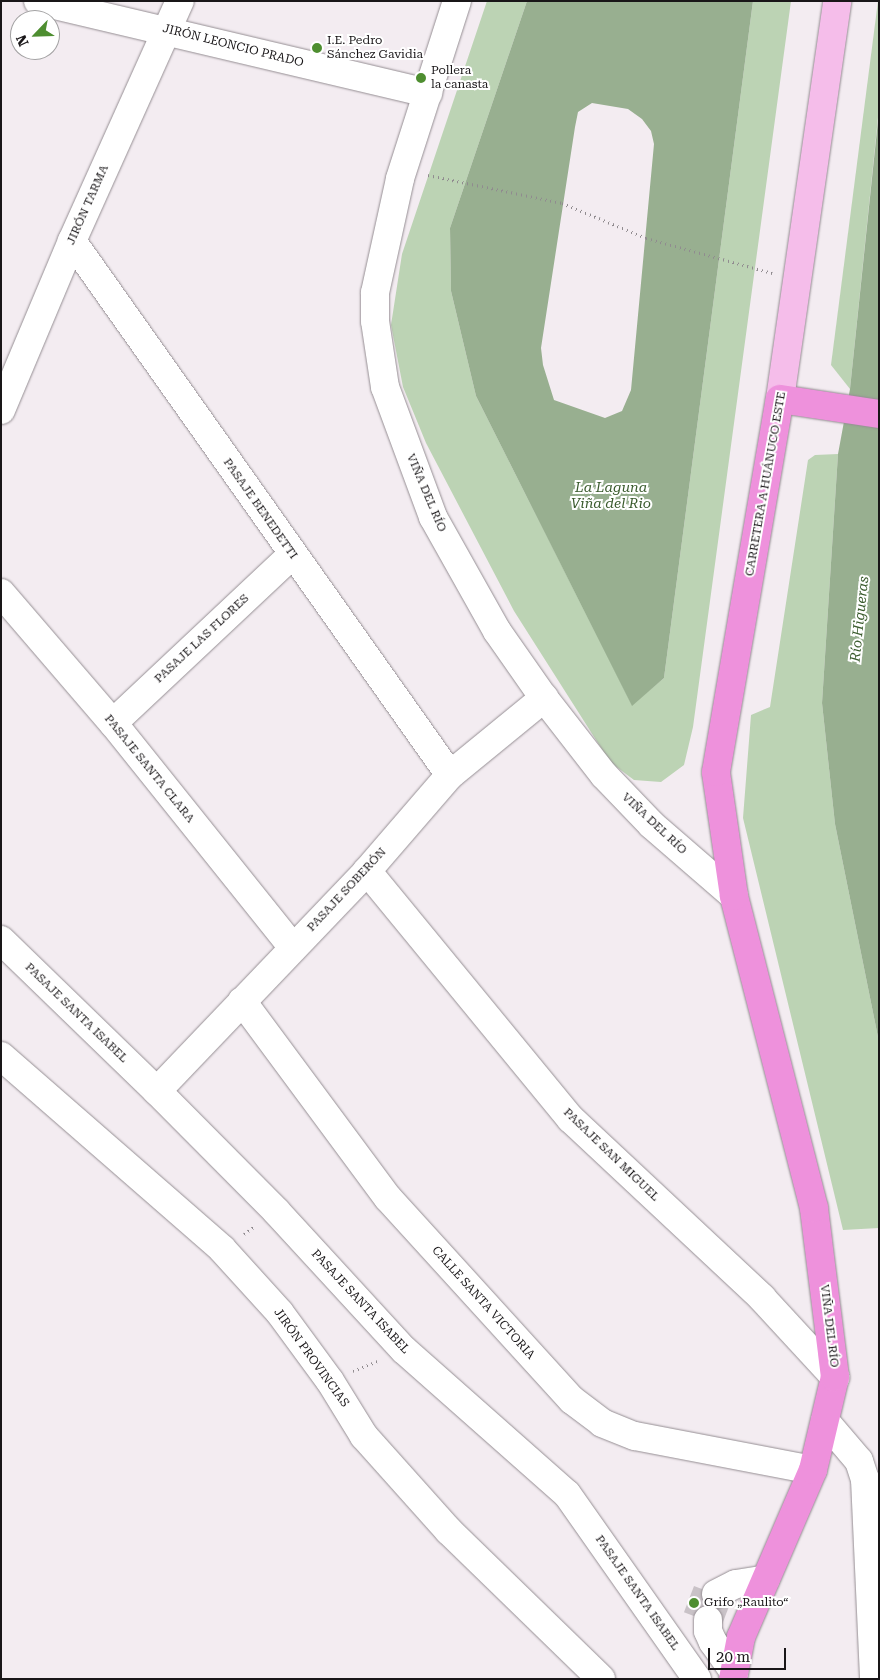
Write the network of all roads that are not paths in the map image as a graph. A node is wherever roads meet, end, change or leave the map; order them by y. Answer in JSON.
{"nodes":[{"id":1,"x":38,"y":1,"type":"edge"},
{"id":2,"x":180,"y":1,"type":"edge"},
{"id":3,"x":457,"y":1,"type":"edge"},
{"id":4,"x":837,"y":1,"type":"edge"},
{"id":5,"x":71,"y":5,"type":"edge"},
{"id":6,"x":167,"y":30,"type":"junction"},
{"id":7,"x":428,"y":93,"type":"junction"},
{"id":8,"x":72,"y":242,"type":"junction"},
{"id":9,"x":780,"y":399,"type":"junction"},
{"id":10,"x":1,"y":410,"type":"edge"},
{"id":11,"x":879,"y":414,"type":"edge"},
{"id":12,"x":292,"y":554,"type":"junction"},
{"id":13,"x":1,"y":593,"type":"edge"},
{"id":14,"x":544,"y":698,"type":"junction"},
{"id":15,"x":113,"y":723,"type":"junction"},
{"id":16,"x":450,"y":775,"type":"junction"},
{"id":17,"x":367,"y":871,"type":"junction"},
{"id":18,"x":734,"y":896,"type":"junction"},
{"id":19,"x":1,"y":940,"type":"edge"},
{"id":20,"x":293,"y":948,"type":"junction"},
{"id":21,"x":751,"y":964,"type":"joint"},
{"id":22,"x":242,"y":1001,"type":"junction"},
{"id":23,"x":1,"y":1056,"type":"edge"},
{"id":24,"x":157,"y":1091,"type":"junction"},
{"id":25,"x":835,"y":1377,"type":"junction"},
{"id":26,"x":825,"y":1421,"type":"junction"},
{"id":27,"x":813,"y":1470,"type":"junction"},
{"id":28,"x":766,"y":1579,"type":"junction"},
{"id":29,"x":716,"y":1594,"type":"dead end"},
{"id":30,"x":708,"y":1620,"type":"dead end"},
{"id":31,"x":733,"y":1675,"type":"edge"},
{"id":32,"x":602,"y":1679,"type":"edge"},
{"id":33,"x":697,"y":1679,"type":"edge"},
{"id":34,"x":874,"y":1679,"type":"edge"}],
"edges":[{"from":1,"to":5,"type":"street","name":"JIRÓN LEONCIO PRADO"},
{"from":2,"to":6,"type":"street","name":"JIRÓN TARMA"},
{"from":3,"to":7,"type":"street","name":"VIÑA DEL RÍO"},
{"from":4,"to":9,"type":"main road","name":"CARRETERA A HUÁNUCO ESTE"},
{"from":5,"to":6,"type":"street","name":"JIRÓN LEONCIO PRADO"},
{"from":6,"to":7,"type":"street","name":"JIRÓN LEONCIO PRADO"},
{"from":6,"to":8,"type":"street","name":"JIRÓN TARMA"},
{"from":7,"to":14,"type":"street","name":"VIÑA DEL RÍO"},
{"from":8,"to":10,"type":"street","name":"JIRÓN TARMA"},
{"from":8,"to":12,"type":"street","name":"PASAJE BENEDETTI"},
{"from":9,"to":11,"type":"highway"},
{"from":9,"to":18,"type":"highway","name":"CARRETERA A HUÁNUCO ESTE"},
{"from":12,"to":15,"type":"street","name":"PASAJE LAS FLORES"},
{"from":12,"to":16,"type":"street","name":"PASAJE BENEDETTI"},
{"from":13,"to":15,"type":"street","name":"PASAJE SANTA CLARA"},
{"from":14,"to":16,"type":"street","name":"PASAJE SOBERÓN"},
{"from":14,"to":18,"type":"street","name":"VIÑA DEL RÍO"},
{"from":15,"to":20,"type":"street","name":"PASAJE SANTA CLARA"},
{"from":16,"to":17,"type":"street","name":"PASAJE SOBERÓN"},
{"from":17,"to":20,"type":"street","name":"PASAJE SOBERÓN"},
{"from":17,"to":25,"type":"street","name":"PASAJE SAN MIGUEL"},
{"from":18,"to":21,"type":"highway","name":"CARRETERA A HUÁNUCO ESTE"},
{"from":19,"to":24,"type":"street","name":"PASAJE SANTA ISABEL"},
{"from":20,"to":22,"type":"street","name":"PASAJE SOBERÓN"},
{"from":21,"to":25,"type":"highway","name":"VIÑA DEL RÍO"},
{"from":22,"to":24,"type":"street","name":"PASAJE SOBERÓN"},
{"from":22,"to":27,"type":"street","name":"CALLE SANTA VICTORIA"},
{"from":23,"to":32,"type":"street","name":"JIRÓN PROVINCIAS"},
{"from":24,"to":33,"type":"street","name":"PASAJE SANTA ISABEL"},
{"from":25,"to":26,"type":"highway","name":"VIÑA DEL RÍO"},
{"from":26,"to":27,"type":"highway","name":"VIÑA DEL RÍO"},
{"from":26,"to":34,"type":"street"},
{"from":27,"to":28,"type":"highway","name":"VIÑA DEL RÍO"},
{"from":28,"to":29,"type":"street"},
{"from":28,"to":31,"type":"highway","name":"VIÑA DEL RÍO"},
{"from":30,"to":31,"type":"street"}]}
